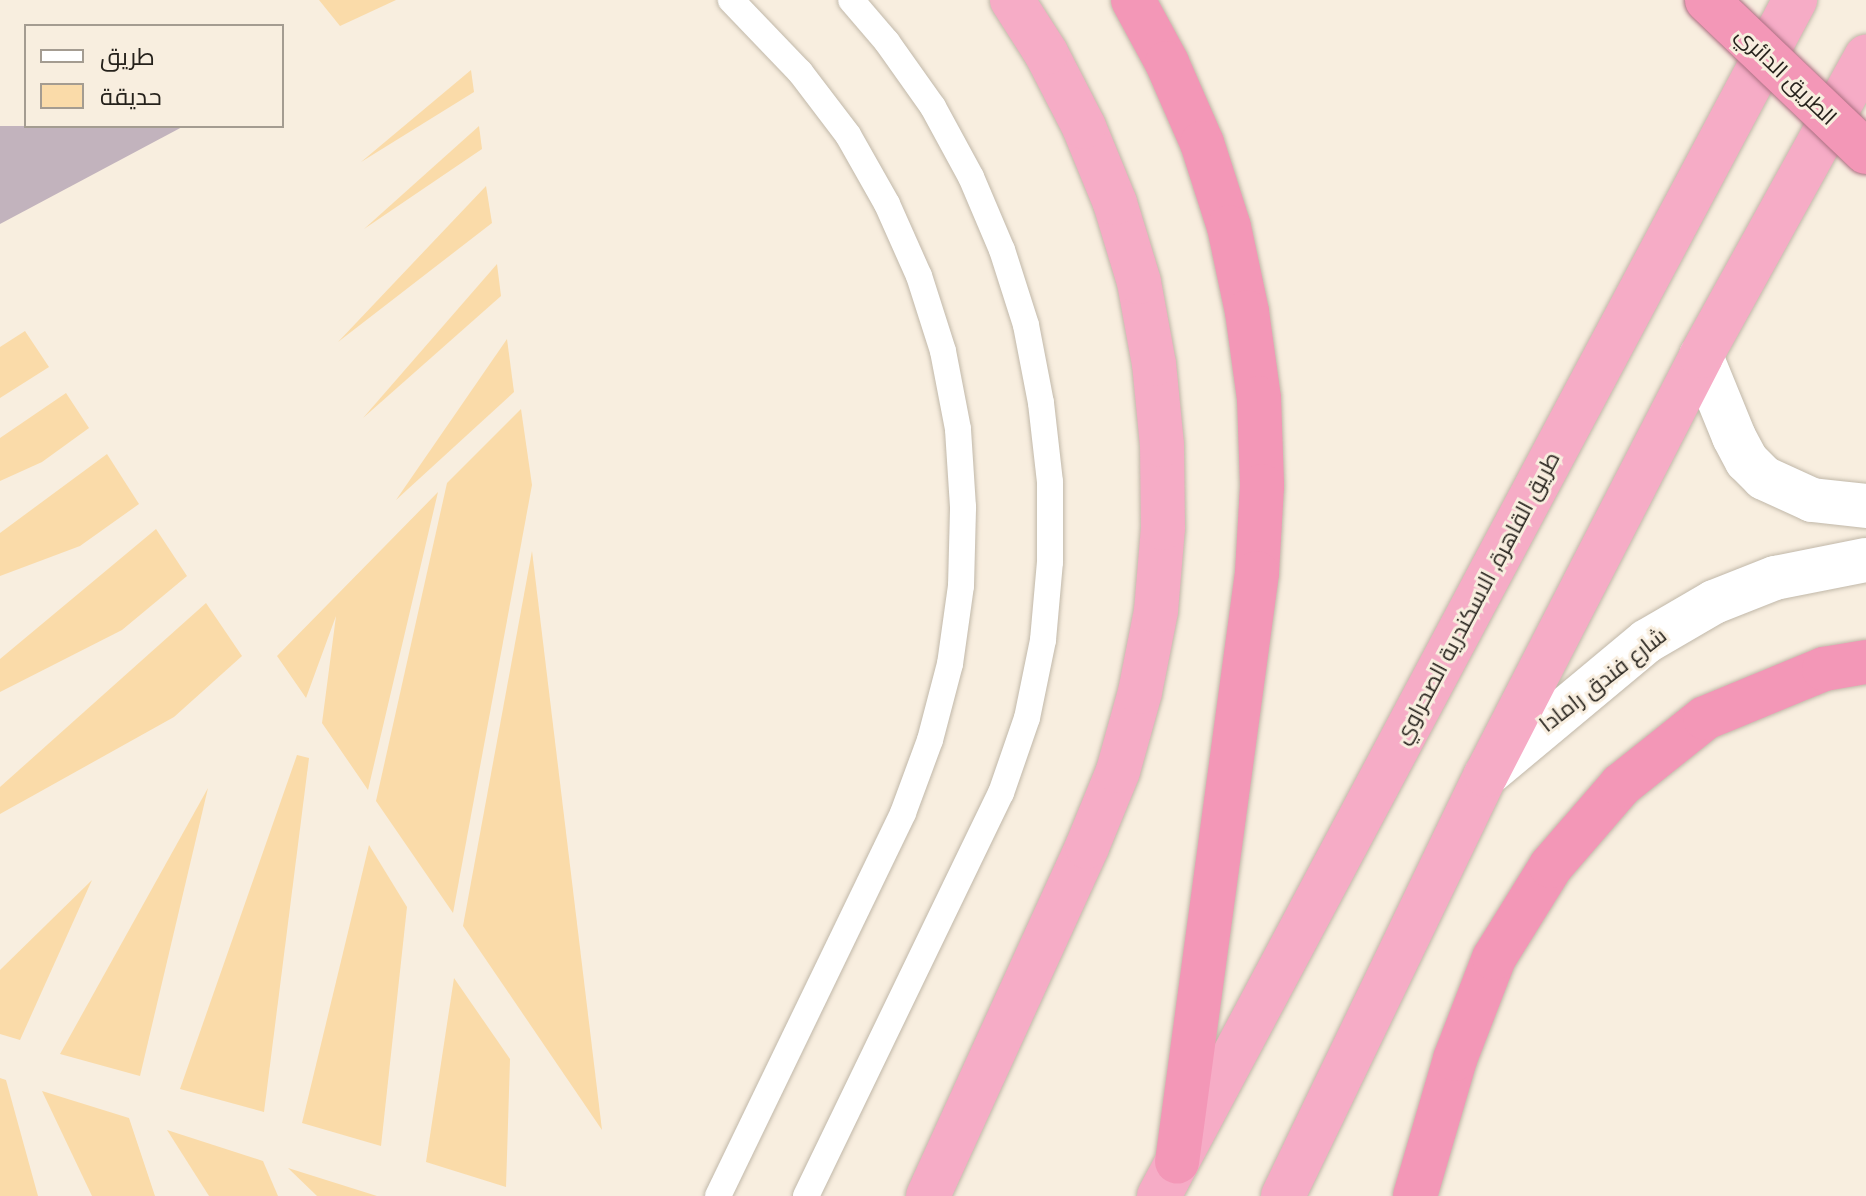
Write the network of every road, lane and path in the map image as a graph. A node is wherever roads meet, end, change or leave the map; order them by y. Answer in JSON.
{"nodes":[{"id":1,"x":731,"y":0,"type":"edge"},
{"id":2,"x":851,"y":0,"type":"edge"},
{"id":3,"x":1012,"y":0,"type":"edge"},
{"id":4,"x":1133,"y":0,"type":"edge"},
{"id":5,"x":1707,"y":0,"type":"edge"},
{"id":6,"x":1795,"y":0,"type":"edge"},
{"id":7,"x":1866,"y":57,"type":"edge"},
{"id":8,"x":1866,"y":152,"type":"edge"},
{"id":9,"x":1701,"y":356,"type":"junction"},
{"id":10,"x":1866,"y":506,"type":"edge"},
{"id":11,"x":1866,"y":560,"type":"edge"},
{"id":12,"x":1866,"y":662,"type":"edge"},
{"id":13,"x":1486,"y":775,"type":"junction"},
{"id":14,"x":1168,"y":1179,"type":"edge"},
{"id":15,"x":718,"y":1196,"type":"edge"},
{"id":16,"x":806,"y":1196,"type":"edge"},
{"id":17,"x":928,"y":1196,"type":"edge"},
{"id":18,"x":1283,"y":1196,"type":"edge"},
{"id":19,"x":1415,"y":1196,"type":"edge"}],
"edges":[{"from":1,"to":15,"type":"lane"},
{"from":2,"to":16,"type":"lane"},
{"from":3,"to":17,"type":"highway"},
{"from":4,"to":14,"type":"highway"},
{"from":5,"to":8,"type":"highway","name":"الطريق الدائري","bridge":true},
{"from":6,"to":14,"type":"highway","name":"طريق القاهرة, الاسكندرية الصحراوي"},
{"from":7,"to":9,"type":"highway"},
{"from":9,"to":10,"type":"street"},
{"from":9,"to":13,"type":"highway"},
{"from":11,"to":13,"type":"street","name":"شارع فندق رامادا"},
{"from":12,"to":19,"type":"highway"},
{"from":13,"to":18,"type":"highway"}]}
